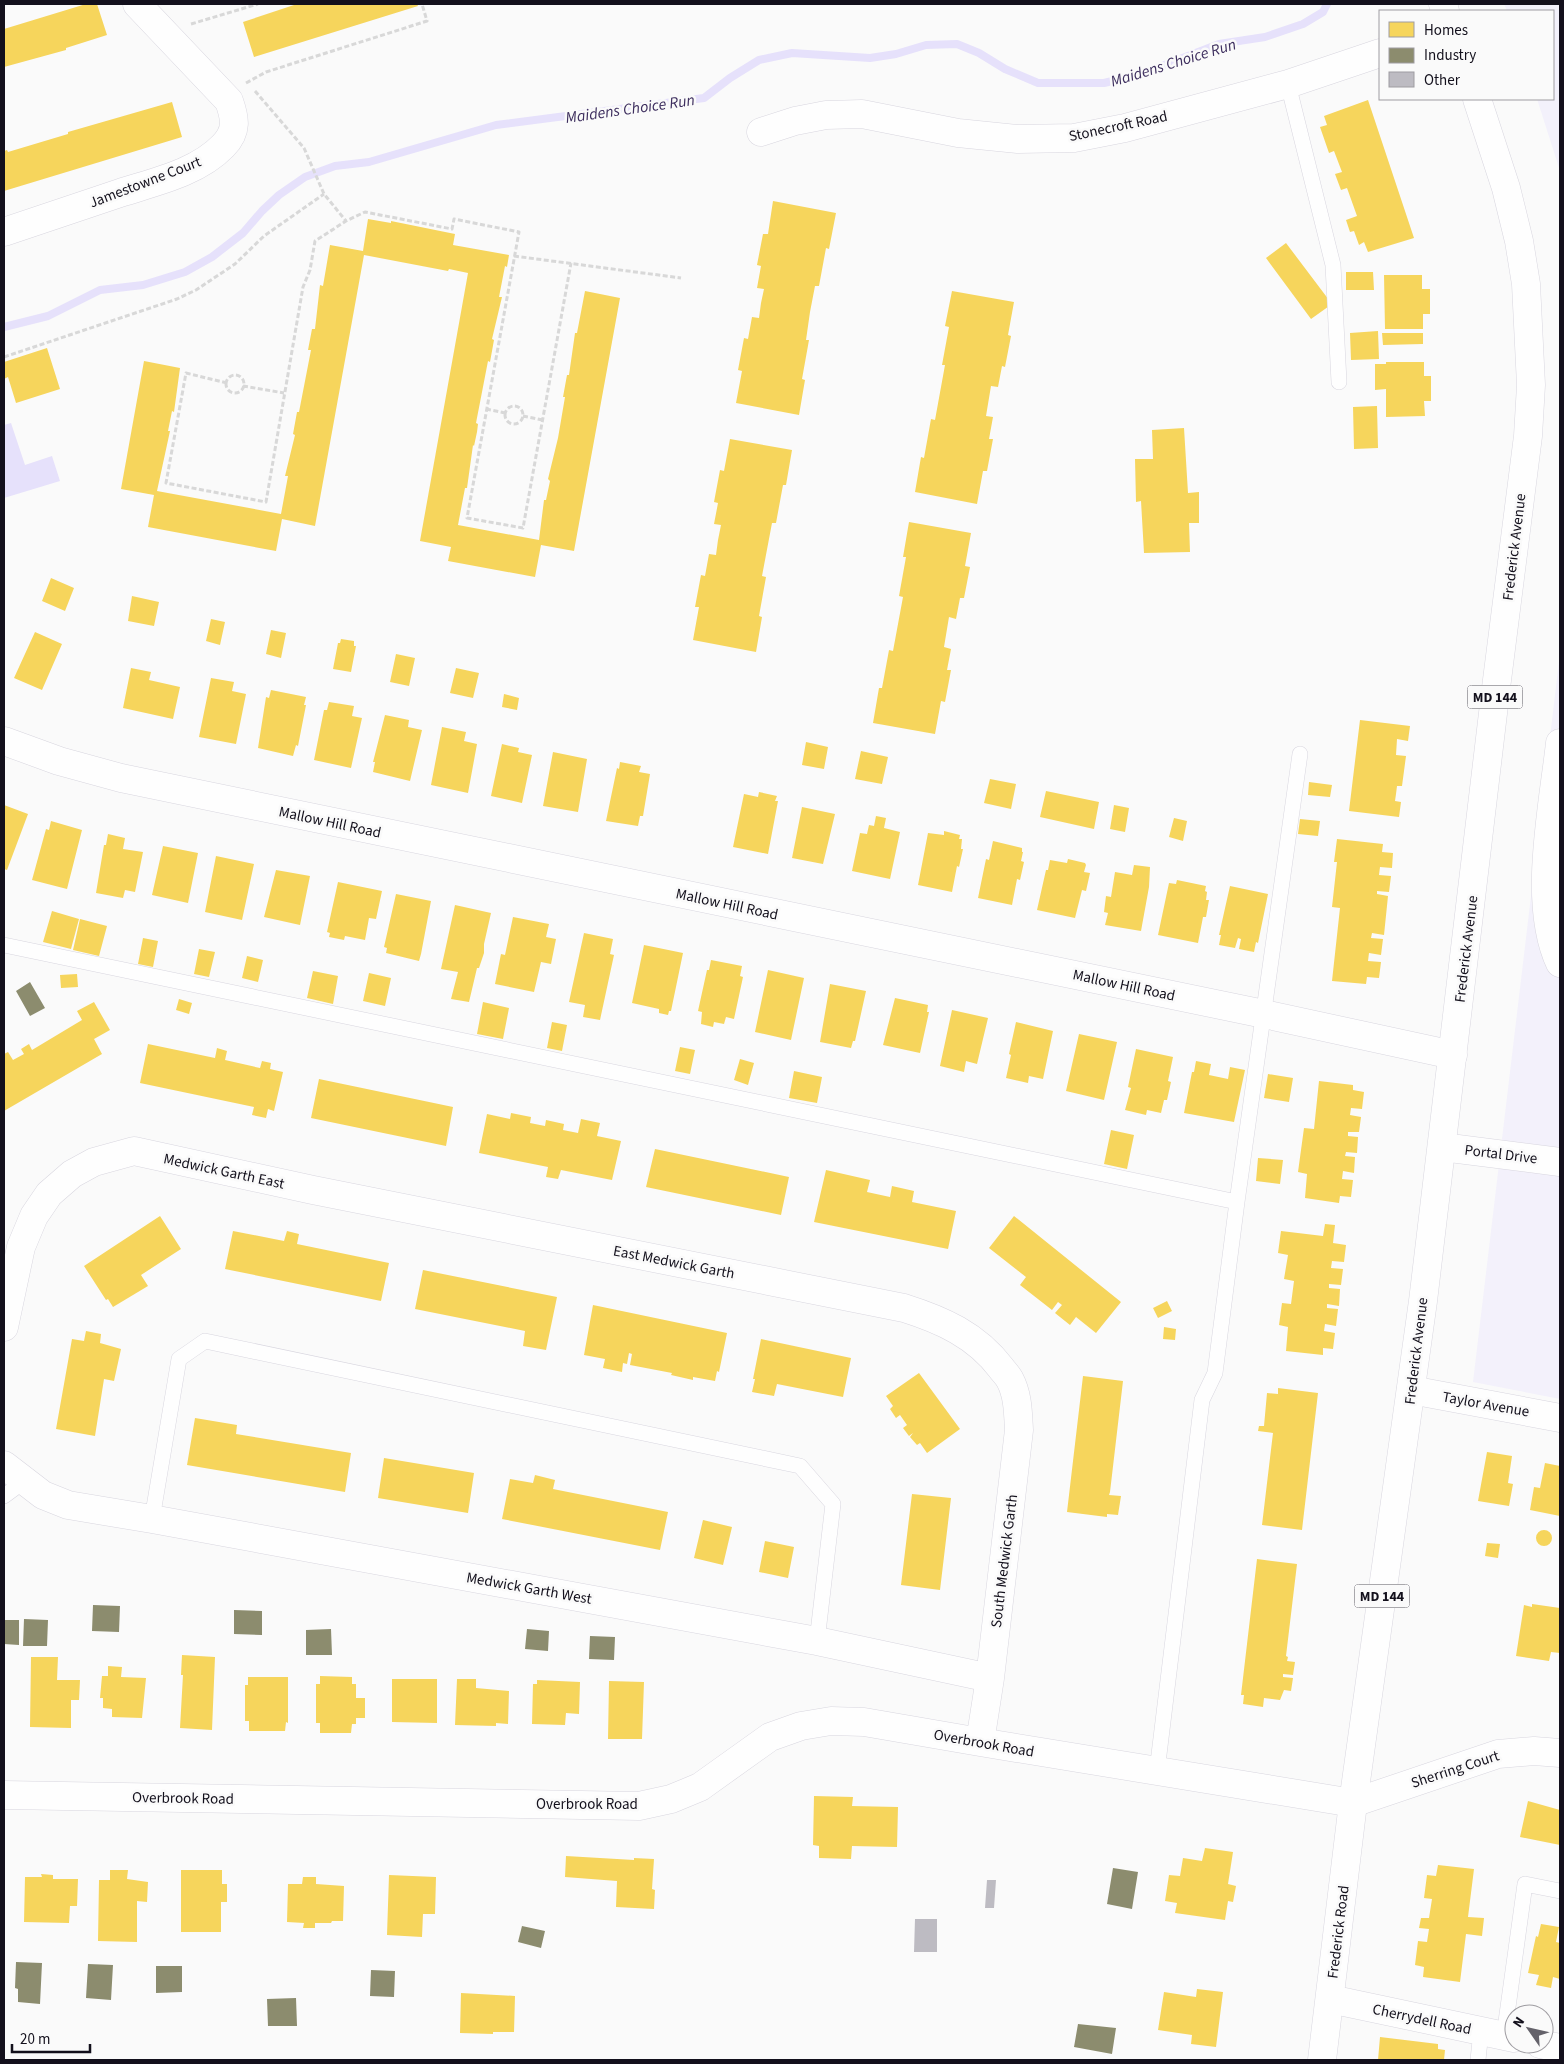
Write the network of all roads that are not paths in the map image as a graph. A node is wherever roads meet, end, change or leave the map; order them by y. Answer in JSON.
{"nodes":[{"id":1,"x":137,"y":4,"type":"edge"},
{"id":2,"x":1379,"y":53,"type":"edge"},
{"id":3,"x":1288,"y":84,"type":"junction"},
{"id":4,"x":1477,"y":100,"type":"edge"},
{"id":5,"x":760,"y":132,"type":"dead end"},
{"id":6,"x":4,"y":232,"type":"edge"},
{"id":7,"x":1339,"y":382,"type":"dead end"},
{"id":8,"x":4,"y":741,"type":"edge"},
{"id":9,"x":1560,"y":743,"type":"edge"},
{"id":10,"x":1300,"y":754,"type":"dead end"},
{"id":11,"x":4,"y":945,"type":"edge"},
{"id":12,"x":1560,"y":963,"type":"edge"},
{"id":13,"x":1264,"y":1014,"type":"junction"},
{"id":14,"x":1454,"y":1055,"type":"junction"},
{"id":15,"x":1442,"y":1147,"type":"junction"},
{"id":16,"x":1560,"y":1162,"type":"edge"},
{"id":17,"x":314,"y":1190,"type":"joint"},
{"id":18,"x":1237,"y":1202,"type":"junction"},
{"id":19,"x":4,"y":1327,"type":"edge"},
{"id":20,"x":1010,"y":1380,"type":"joint"},
{"id":21,"x":1411,"y":1390,"type":"junction"},
{"id":22,"x":1560,"y":1418,"type":"edge"},
{"id":23,"x":10,"y":1481,"type":"edge"},
{"id":24,"x":152,"y":1519,"type":"junction"},
{"id":25,"x":817,"y":1641,"type":"junction"},
{"id":26,"x":990,"y":1678,"type":"junction"},
{"id":27,"x":980,"y":1742,"type":"junction"},
{"id":28,"x":1560,"y":1753,"type":"edge"},
{"id":29,"x":1156,"y":1771,"type":"junction"},
{"id":30,"x":4,"y":1795,"type":"edge"},
{"id":31,"x":1353,"y":1803,"type":"junction"},
{"id":32,"x":1560,"y":1891,"type":"edge"},
{"id":33,"x":1330,"y":1999,"type":"junction"},
{"id":34,"x":1500,"y":2035,"type":"edge"},
{"id":35,"x":1322,"y":2060,"type":"edge"},
{"id":36,"x":1478,"y":2060,"type":"edge"}],
"edges":[{"from":1,"to":6,"type":"street","name":"Jamestowne Court"},
{"from":2,"to":3,"type":"street","name":"Stonecroft Road"},
{"from":3,"to":5,"type":"street","name":"Stonecroft Road"},
{"from":3,"to":7,"type":"lane"},
{"from":4,"to":14,"type":"street","name":"Frederick Avenue","number":"MD 144"},
{"from":8,"to":13,"type":"street","name":"Mallow Hill Road"},
{"from":9,"to":12,"type":"street"},
{"from":10,"to":13,"type":"lane"},
{"from":11,"to":18,"type":"lane"},
{"from":13,"to":14,"type":"street","name":"Mallow Hill Road"},
{"from":13,"to":18,"type":"lane"},
{"from":14,"to":15,"type":"street","name":"Frederick Avenue","number":"MD 144"},
{"from":15,"to":16,"type":"street","name":"Portal Drive"},
{"from":15,"to":21,"type":"street","name":"Frederick Avenue","number":"MD 144"},
{"from":17,"to":19,"type":"street","name":"Medwick Garth East"},
{"from":17,"to":20,"type":"street","name":"East Medwick Garth"},
{"from":18,"to":29,"type":"lane"},
{"from":20,"to":26,"type":"street","name":"South Medwick Garth"},
{"from":21,"to":22,"type":"street","name":"Taylor Avenue"},
{"from":21,"to":31,"type":"street","name":"Frederick Avenue","number":"MD 144"},
{"from":23,"to":24,"type":"street","name":"Medwick Garth West"},
{"from":24,"to":25,"type":"street","name":"Medwick Garth West"},
{"from":24,"to":25,"type":"lane"},
{"from":25,"to":26,"type":"street","name":"Medwick Garth West"},
{"from":26,"to":27,"type":"street","name":"South Medwick Garth"},
{"from":27,"to":29,"type":"street","name":"Overbrook Road"},
{"from":27,"to":30,"type":"street","name":"Overbrook Road"},
{"from":28,"to":31,"type":"street","name":"Sherring Court"},
{"from":29,"to":31,"type":"street","name":"Overbrook Road"},
{"from":31,"to":33,"type":"street","name":"Frederick Road","number":"MD 144"},
{"from":32,"to":34,"type":"lane"},
{"from":33,"to":34,"type":"street","name":"Cherrydell Road"},
{"from":33,"to":35,"type":"street","name":"Frederick Road","number":"MD 144"},
{"from":34,"to":36,"type":"lane"}]}
